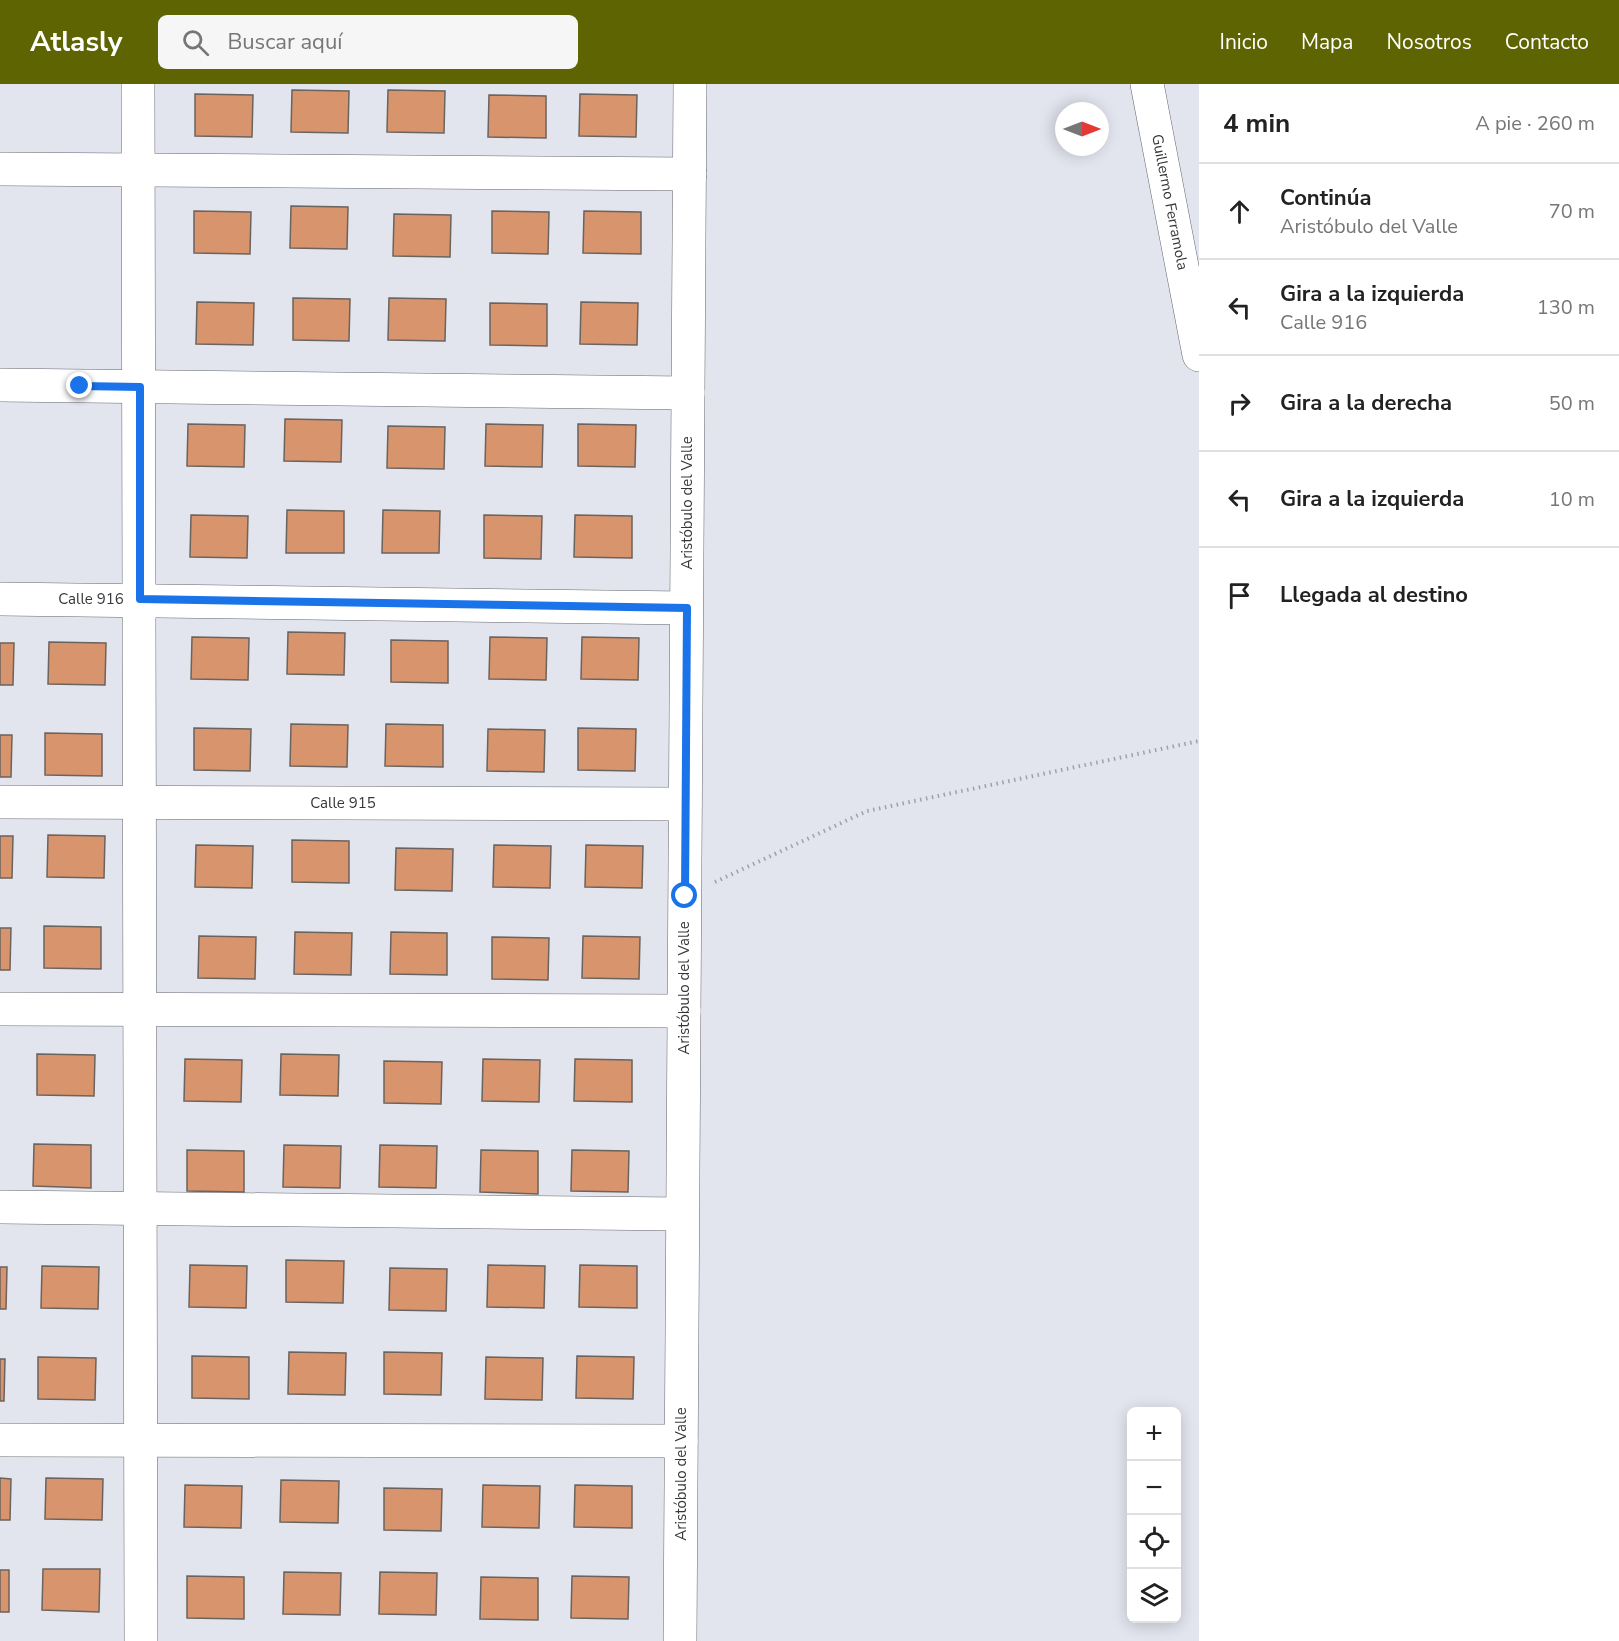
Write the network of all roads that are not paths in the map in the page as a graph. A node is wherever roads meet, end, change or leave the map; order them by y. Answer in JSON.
{"nodes":[{"id":1,"x":138,"y":84,"type":"edge"},
{"id":2,"x":690,"y":84,"type":"edge"},
{"id":3,"x":1147,"y":84,"type":"edge"},
{"id":4,"x":0,"y":169,"type":"edge"},
{"id":5,"x":140,"y":170,"type":"junction"},
{"id":6,"x":690,"y":174,"type":"junction"},
{"id":7,"x":1199,"y":355,"type":"edge"},
{"id":8,"x":0,"y":385,"type":"edge"},
{"id":9,"x":140,"y":387,"type":"junction"},
{"id":10,"x":688,"y":393,"type":"junction"},
{"id":11,"x":0,"y":598,"type":"edge"},
{"id":12,"x":140,"y":599,"type":"junction"},
{"id":13,"x":687,"y":608,"type":"junction"},
{"id":14,"x":0,"y":802,"type":"edge"},
{"id":15,"x":139,"y":802,"type":"junction"},
{"id":16,"x":685,"y":804,"type":"junction"},
{"id":17,"x":0,"y":1008,"type":"edge"},
{"id":18,"x":140,"y":1009,"type":"junction"},
{"id":19,"x":684,"y":1011,"type":"junction"},
{"id":20,"x":0,"y":1207,"type":"edge"},
{"id":21,"x":140,"y":1208,"type":"junction"},
{"id":22,"x":682,"y":1214,"type":"junction"},
{"id":23,"x":0,"y":1440,"type":"edge"},
{"id":24,"x":141,"y":1440,"type":"junction"},
{"id":25,"x":681,"y":1441,"type":"junction"},
{"id":26,"x":141,"y":1641,"type":"edge"},
{"id":27,"x":680,"y":1641,"type":"edge"}],
"edges":[{"from":1,"to":5,"type":"street"},
{"from":2,"to":6,"type":"street","name":"Aristóbulo del Valle"},
{"from":3,"to":7,"type":"street","name":"Guillermo Ferramola"},
{"from":4,"to":5,"type":"street"},
{"from":5,"to":6,"type":"street"},
{"from":5,"to":9,"type":"street"},
{"from":6,"to":10,"type":"street","name":"Aristóbulo del Valle"},
{"from":8,"to":9,"type":"street"},
{"from":9,"to":10,"type":"street"},
{"from":9,"to":12,"type":"street"},
{"from":10,"to":13,"type":"street","name":"Aristóbulo del Valle"},
{"from":11,"to":12,"type":"street","name":"Calle 916"},
{"from":12,"to":13,"type":"street","name":"Calle 916"},
{"from":12,"to":15,"type":"street"},
{"from":13,"to":16,"type":"street","name":"Aristóbulo del Valle"},
{"from":14,"to":15,"type":"street","name":"Calle 915"},
{"from":15,"to":16,"type":"street","name":"Calle 915"},
{"from":15,"to":18,"type":"street"},
{"from":16,"to":19,"type":"street","name":"Aristóbulo del Valle"},
{"from":17,"to":18,"type":"street"},
{"from":18,"to":19,"type":"street"},
{"from":18,"to":21,"type":"street"},
{"from":19,"to":22,"type":"street","name":"Aristóbulo del Valle"},
{"from":20,"to":21,"type":"street"},
{"from":21,"to":22,"type":"street"},
{"from":21,"to":24,"type":"street"},
{"from":22,"to":25,"type":"street","name":"Aristóbulo del Valle"},
{"from":23,"to":24,"type":"street"},
{"from":24,"to":25,"type":"street"},
{"from":24,"to":26,"type":"street"},
{"from":25,"to":27,"type":"street","name":"Aristóbulo del Valle"}]}
